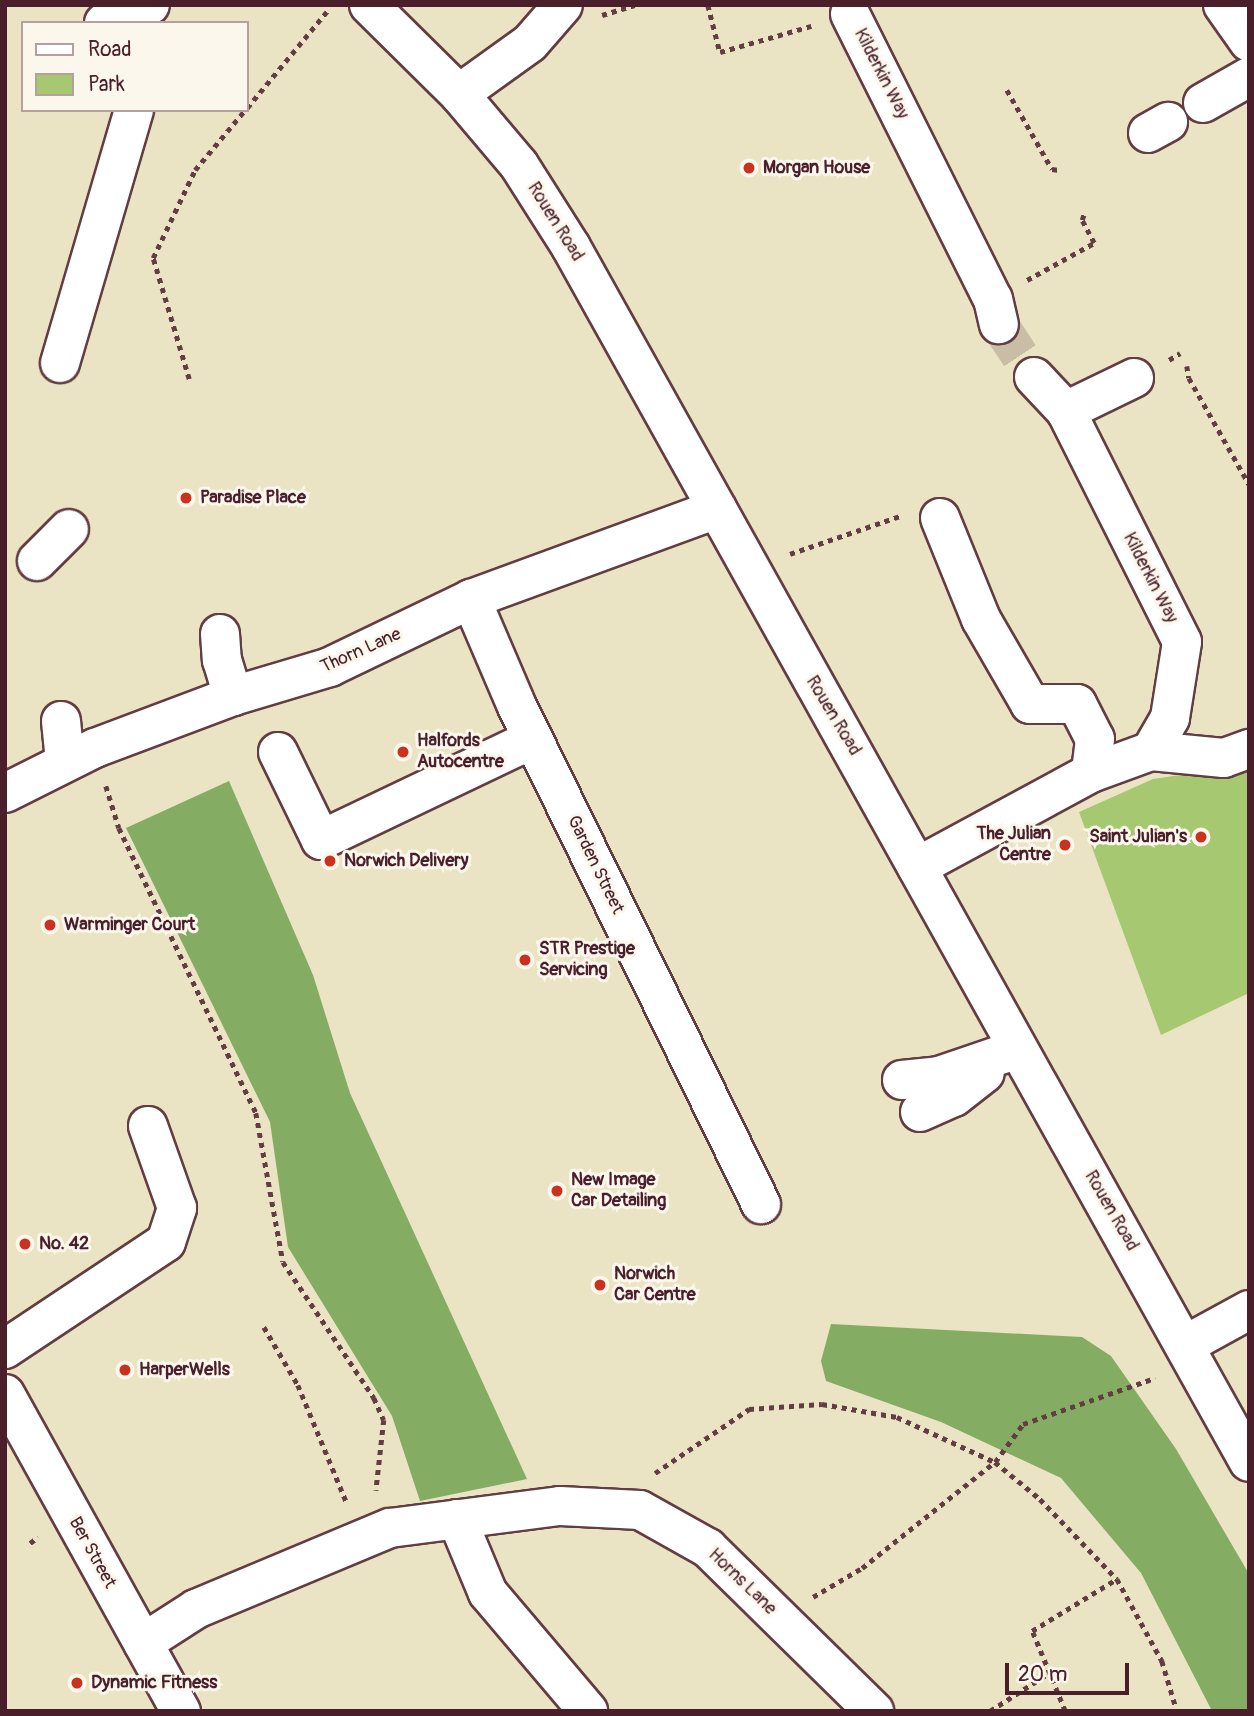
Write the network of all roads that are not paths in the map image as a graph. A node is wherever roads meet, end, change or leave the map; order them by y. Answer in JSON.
{"nodes":[{"id":1,"x":150,"y":5,"type":"edge"},
{"id":2,"x":369,"y":5,"type":"edge"},
{"id":3,"x":563,"y":5,"type":"edge"},
{"id":4,"x":1223,"y":5,"type":"edge"},
{"id":5,"x":850,"y":14,"type":"dead end"},
{"id":6,"x":106,"y":21,"type":"edge"},
{"id":7,"x":1249,"y":42,"type":"edge"},
{"id":8,"x":1249,"y":77,"type":"edge"},
{"id":9,"x":459,"y":94,"type":"junction"},
{"id":10,"x":1203,"y":103,"type":"dead end"},
{"id":11,"x":133,"y":112,"type":"edge"},
{"id":12,"x":996,"y":312,"type":"tunnel mouth"},
{"id":13,"x":60,"y":363,"type":"dead end"},
{"id":14,"x":1034,"y":377,"type":"tunnel mouth"},
{"id":15,"x":1133,"y":379,"type":"dead end"},
{"id":16,"x":1066,"y":411,"type":"junction"},
{"id":17,"x":717,"y":509,"type":"junction"},
{"id":18,"x":924,"y":515,"type":"road end"},
{"id":19,"x":69,"y":529,"type":"dead end"},
{"id":20,"x":37,"y":561,"type":"dead end"},
{"id":21,"x":471,"y":598,"type":"junction"},
{"id":22,"x":220,"y":634,"type":"dead end"},
{"id":23,"x":233,"y":696,"type":"junction"},
{"id":24,"x":61,"y":721,"type":"dead end"},
{"id":25,"x":533,"y":739,"type":"junction"},
{"id":26,"x":1249,"y":749,"type":"edge"},
{"id":27,"x":278,"y":751,"type":"dead end"},
{"id":28,"x":1151,"y":751,"type":"junction"},
{"id":29,"x":80,"y":755,"type":"junction"},
{"id":30,"x":1091,"y":773,"type":"junction"},
{"id":31,"x":5,"y":793,"type":"edge"},
{"id":32,"x":917,"y":867,"type":"junction"},
{"id":33,"x":1018,"y":1049,"type":"junction"},
{"id":34,"x":911,"y":1096,"type":"dead end"},
{"id":35,"x":148,"y":1126,"type":"dead end"},
{"id":36,"x":761,"y":1205,"type":"dead end"},
{"id":37,"x":1249,"y":1310,"type":"edge"},
{"id":38,"x":1187,"y":1344,"type":"junction"},
{"id":39,"x":5,"y":1349,"type":"edge"},
{"id":40,"x":5,"y":1394,"type":"edge"},
{"id":41,"x":1249,"y":1462,"type":"edge"},
{"id":42,"x":457,"y":1519,"type":"junction"},
{"id":43,"x":143,"y":1643,"type":"junction"},
{"id":44,"x":181,"y":1711,"type":"edge"},
{"id":45,"x":588,"y":1711,"type":"edge"},
{"id":46,"x":874,"y":1711,"type":"edge"}],
"edges":[{"from":1,"to":6,"type":"street"},
{"from":2,"to":9,"type":"street","name":"Rouen Road"},
{"from":3,"to":9,"type":"street"},
{"from":4,"to":7,"type":"street"},
{"from":5,"to":12,"type":"street","name":"Kilderkin Way"},
{"from":8,"to":10,"type":"street"},
{"from":9,"to":17,"type":"street","name":"Rouen Road"},
{"from":11,"to":13,"type":"street"},
{"from":14,"to":16,"type":"street","name":"Kilderkin Way"},
{"from":15,"to":16,"type":"street"},
{"from":16,"to":28,"type":"street","name":"Kilderkin Way"},
{"from":17,"to":21,"type":"street","name":"Thorn Lane"},
{"from":17,"to":32,"type":"street","name":"Rouen Road"},
{"from":18,"to":30,"type":"street"},
{"from":19,"to":20,"type":"street"},
{"from":21,"to":23,"type":"street","name":"Thorn Lane"},
{"from":21,"to":25,"type":"street","name":"Garden Street"},
{"from":22,"to":23,"type":"street"},
{"from":23,"to":29,"type":"street","name":"Thorn Lane"},
{"from":24,"to":29,"type":"street"},
{"from":25,"to":27,"type":"street"},
{"from":25,"to":36,"type":"street","name":"Garden Street"},
{"from":26,"to":28,"type":"street"},
{"from":28,"to":30,"type":"street"},
{"from":29,"to":31,"type":"street","name":"Thorn Lane"},
{"from":30,"to":32,"type":"street"},
{"from":32,"to":33,"type":"street","name":"Rouen Road"},
{"from":33,"to":34,"type":"street"},
{"from":33,"to":38,"type":"street","name":"Rouen Road"},
{"from":35,"to":39,"type":"street"},
{"from":37,"to":38,"type":"street"},
{"from":38,"to":41,"type":"street","name":"Rouen Road"},
{"from":40,"to":43,"type":"street","name":"Ber Street"},
{"from":42,"to":43,"type":"street","name":"Horns Lane"},
{"from":42,"to":45,"type":"street"},
{"from":42,"to":46,"type":"street","name":"Horns Lane"},
{"from":43,"to":44,"type":"street","name":"Ber Street"}]}
